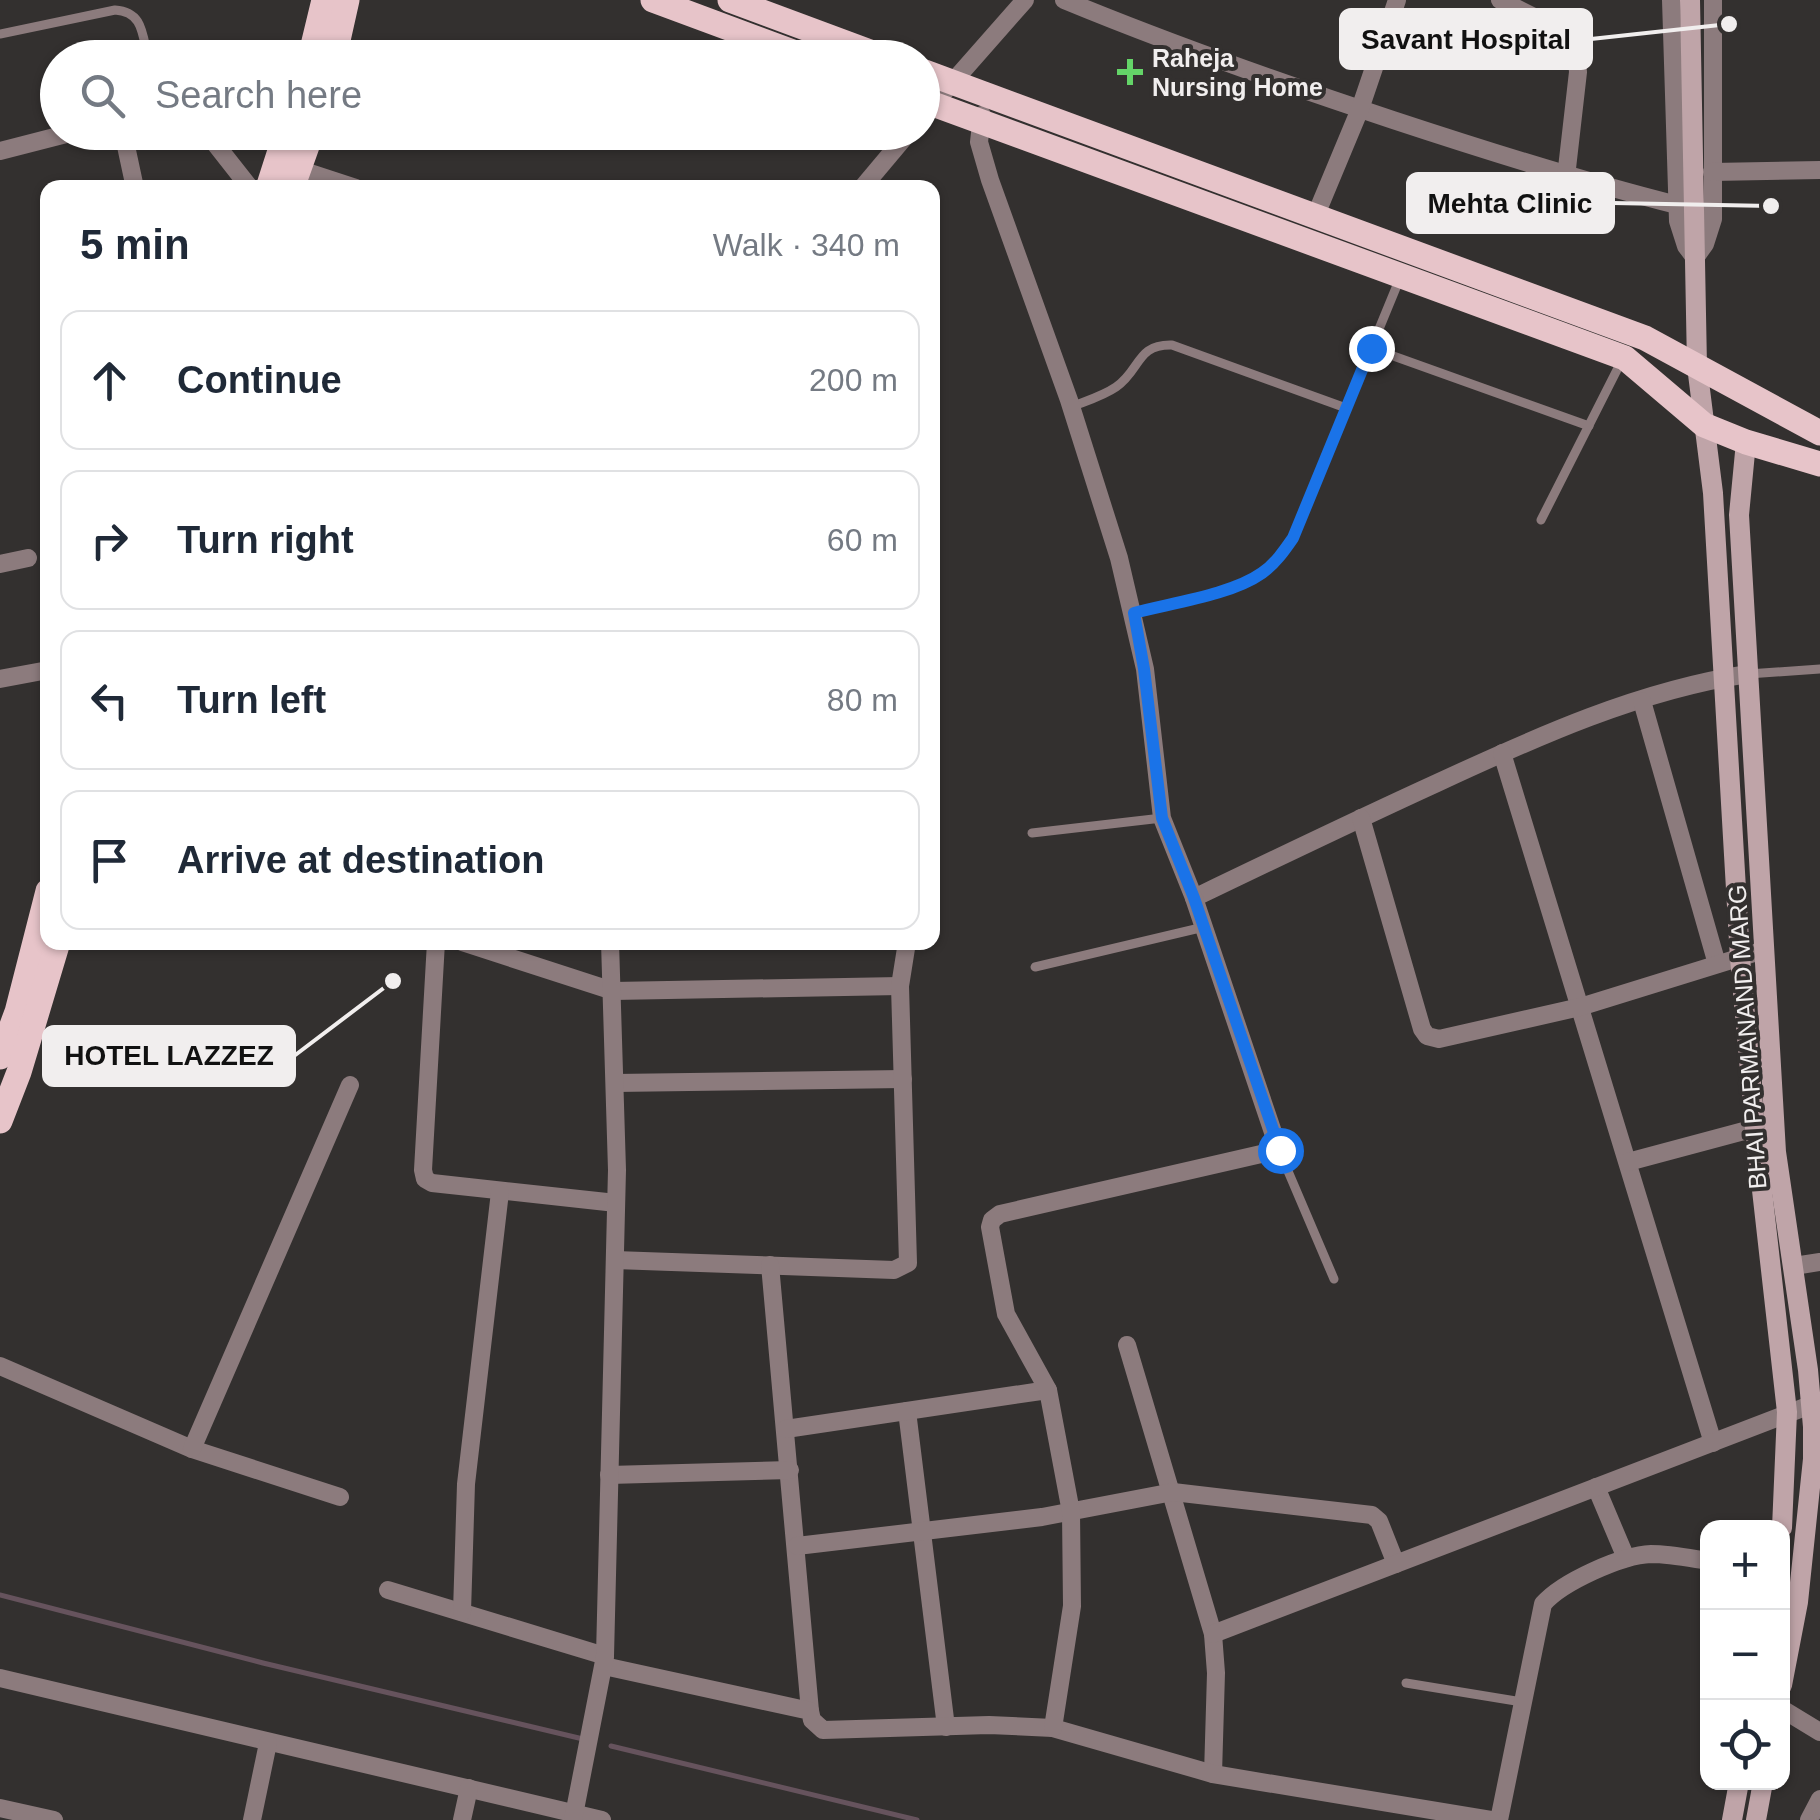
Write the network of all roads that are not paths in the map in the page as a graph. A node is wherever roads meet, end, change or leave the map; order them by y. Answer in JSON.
{"nodes":[{"id":1,"x":312,"y":0,"type":"edge"},
{"id":2,"x":324,"y":0,"type":"edge"},
{"id":3,"x":347,"y":0,"type":"edge"},
{"id":4,"x":358,"y":0,"type":"edge"},
{"id":5,"x":653,"y":0,"type":"edge"},
{"id":6,"x":730,"y":0,"type":"edge"},
{"id":7,"x":1025,"y":0,"type":"edge"},
{"id":8,"x":1064,"y":0,"type":"edge"},
{"id":9,"x":1398,"y":0,"type":"edge"},
{"id":10,"x":1500,"y":0,"type":"edge"},
{"id":11,"x":1671,"y":0,"type":"edge"},
{"id":12,"x":1690,"y":0,"type":"edge"},
{"id":13,"x":1712,"y":0,"type":"edge"},
{"id":14,"x":340,"y":27,"type":"junction"},
{"id":15,"x":0,"y":34,"type":"edge"},
{"id":16,"x":144,"y":40,"type":"edge"},
{"id":17,"x":310,"y":40,"type":"edge"},
{"id":18,"x":314,"y":40,"type":"edge"},
{"id":19,"x":337,"y":40,"type":"edge"},
{"id":20,"x":760,"y":40,"type":"edge"},
{"id":21,"x":838,"y":40,"type":"edge"},
{"id":22,"x":940,"y":78,"type":"edge"},
{"id":23,"x":952,"y":82,"type":"junction"},
{"id":24,"x":940,"y":94,"type":"edge"},
{"id":25,"x":990,"y":96,"type":"junction"},
{"id":26,"x":1360,"y":109,"type":"junction"},
{"id":27,"x":940,"y":111,"type":"edge"},
{"id":28,"x":979,"y":121,"type":"junction"},
{"id":29,"x":40,"y":141,"type":"edge"},
{"id":30,"x":127,"y":150,"type":"edge"},
{"id":31,"x":220,"y":150,"type":"edge"},
{"id":32,"x":280,"y":150,"type":"edge"},
{"id":33,"x":305,"y":150,"type":"edge"},
{"id":34,"x":894,"y":150,"type":"edge"},
{"id":35,"x":0,"y":151,"type":"edge"},
{"id":36,"x":1820,"y":170,"type":"edge"},
{"id":37,"x":1712,"y":172,"type":"junction"},
{"id":38,"x":1566,"y":177,"type":"junction"},
{"id":39,"x":295,"y":178,"type":"edge"},
{"id":40,"x":133,"y":180,"type":"edge"},
{"id":41,"x":244,"y":180,"type":"edge"},
{"id":42,"x":271,"y":180,"type":"edge"},
{"id":43,"x":869,"y":180,"type":"edge"},
{"id":44,"x":1678,"y":205,"type":"junction"},
{"id":45,"x":1315,"y":217,"type":"junction"},
{"id":46,"x":1694,"y":258,"type":"junction"},
{"id":47,"x":1401,"y":274,"type":"junction"},
{"id":48,"x":1371,"y":348,"type":"junction"},
{"id":49,"x":1624,"y":358,"type":"junction"},
{"id":50,"x":1697,"y":366,"type":"junction"},
{"id":51,"x":1071,"y":406,"type":"junction"},
{"id":52,"x":1346,"y":408,"type":"junction"},
{"id":53,"x":1704,"y":425,"type":"junction"},
{"id":54,"x":1589,"y":426,"type":"junction"},
{"id":55,"x":1820,"y":432,"type":"edge"},
{"id":56,"x":1746,"y":442,"type":"junction"},
{"id":57,"x":1820,"y":464,"type":"edge"},
{"id":58,"x":1542,"y":520,"type":"dead end"},
{"id":59,"x":28,"y":558,"type":"dead end"},
{"id":60,"x":0,"y":564,"type":"edge"},
{"id":61,"x":1134,"y":613,"type":"junction"},
{"id":62,"x":1820,"y":668,"type":"edge"},
{"id":63,"x":40,"y":672,"type":"edge"},
{"id":64,"x":1748,"y":674,"type":"junction"},
{"id":65,"x":1723,"y":678,"type":"junction"},
{"id":66,"x":0,"y":679,"type":"edge"},
{"id":67,"x":1642,"y":701,"type":"junction"},
{"id":68,"x":1502,"y":753,"type":"junction"},
{"id":69,"x":1162,"y":818,"type":"junction"},
{"id":70,"x":1361,"y":818,"type":"junction"},
{"id":71,"x":1032,"y":833,"type":"dead end"},
{"id":72,"x":1194,"y":898,"type":"junction"},
{"id":73,"x":40,"y":924,"type":"edge"},
{"id":74,"x":1204,"y":926,"type":"junction"},
{"id":75,"x":53,"y":950,"type":"edge"},
{"id":76,"x":436,"y":950,"type":"edge"},
{"id":77,"x":487,"y":950,"type":"edge"},
{"id":78,"x":610,"y":950,"type":"edge"},
{"id":79,"x":907,"y":950,"type":"edge"},
{"id":80,"x":1764,"y":950,"type":"junction"},
{"id":81,"x":1740,"y":958,"type":"junction"},
{"id":82,"x":1717,"y":964,"type":"junction"},
{"id":83,"x":1035,"y":967,"type":"dead end"},
{"id":84,"x":900,"y":986,"type":"junction"},
{"id":85,"x":613,"y":991,"type":"junction"},
{"id":86,"x":1580,"y":1007,"type":"junction"},
{"id":87,"x":19,"y":1011,"type":"edge"},
{"id":88,"x":0,"y":1057,"type":"edge"},
{"id":89,"x":903,"y":1078,"type":"junction"},
{"id":90,"x":615,"y":1083,"type":"junction"},
{"id":91,"x":350,"y":1086,"type":"dead end"},
{"id":92,"x":0,"y":1121,"type":"edge"},
{"id":93,"x":1755,"y":1128,"type":"junction"},
{"id":94,"x":1280,"y":1150,"type":"junction"},
{"id":95,"x":1628,"y":1162,"type":"junction"},
{"id":96,"x":500,"y":1192,"type":"junction"},
{"id":97,"x":616,"y":1203,"type":"junction"},
{"id":98,"x":614,"y":1260,"type":"junction"},
{"id":99,"x":1820,"y":1262,"type":"edge"},
{"id":100,"x":770,"y":1265,"type":"junction"},
{"id":101,"x":1794,"y":1266,"type":"junction"},
{"id":102,"x":1334,"y":1280,"type":"dead end"},
{"id":103,"x":1127,"y":1345,"type":"dead end"},
{"id":104,"x":0,"y":1366,"type":"edge"},
{"id":105,"x":1048,"y":1390,"type":"junction"},
{"id":106,"x":1812,"y":1404,"type":"junction"},
{"id":107,"x":907,"y":1411,"type":"junction"},
{"id":108,"x":1787,"y":1412,"type":"junction"},
{"id":109,"x":786,"y":1429,"type":"junction"},
{"id":110,"x":1713,"y":1443,"type":"junction"},
{"id":111,"x":192,"y":1449,"type":"junction"},
{"id":112,"x":1817,"y":1459,"type":"edge"},
{"id":113,"x":1787,"y":1460,"type":"junction"},
{"id":114,"x":790,"y":1470,"type":"junction"},
{"id":115,"x":610,"y":1475,"type":"junction"},
{"id":116,"x":1596,"y":1488,"type":"junction"},
{"id":117,"x":1172,"y":1492,"type":"junction"},
{"id":118,"x":340,"y":1497,"type":"dead end"},
{"id":119,"x":1071,"y":1512,"type":"junction"},
{"id":120,"x":1783,"y":1520,"type":"edge"},
{"id":121,"x":922,"y":1531,"type":"junction"},
{"id":122,"x":798,"y":1546,"type":"junction"},
{"id":123,"x":1626,"y":1558,"type":"junction"},
{"id":124,"x":1700,"y":1560,"type":"edge"},
{"id":125,"x":1396,"y":1564,"type":"junction"},
{"id":126,"x":388,"y":1590,"type":"dead end"},
{"id":127,"x":462,"y":1612,"type":"junction"},
{"id":128,"x":1213,"y":1634,"type":"junction"},
{"id":129,"x":1790,"y":1644,"type":"edge"},
{"id":130,"x":605,"y":1661,"type":"junction"},
{"id":131,"x":0,"y":1678,"type":"edge"},
{"id":132,"x":1406,"y":1683,"type":"dead end"},
{"id":133,"x":1522,"y":1702,"type":"junction"},
{"id":134,"x":810,"y":1711,"type":"junction"},
{"id":135,"x":1790,"y":1714,"type":"edge"},
{"id":136,"x":946,"y":1727,"type":"junction"},
{"id":137,"x":1054,"y":1728,"type":"junction"},
{"id":138,"x":1820,"y":1732,"type":"edge"},
{"id":139,"x":268,"y":1743,"type":"junction"},
{"id":140,"x":1213,"y":1774,"type":"junction"},
{"id":141,"x":470,"y":1788,"type":"junction"},
{"id":142,"x":1738,"y":1790,"type":"edge"},
{"id":143,"x":1762,"y":1790,"type":"edge"},
{"id":144,"x":1820,"y":1799,"type":"edge"},
{"id":145,"x":0,"y":1808,"type":"edge"},
{"id":146,"x":574,"y":1816,"type":"edge"},
{"id":147,"x":54,"y":1820,"type":"edge"},
{"id":148,"x":252,"y":1820,"type":"edge"},
{"id":149,"x":462,"y":1820,"type":"edge"},
{"id":150,"x":602,"y":1820,"type":"edge"},
{"id":151,"x":1491,"y":1820,"type":"edge"},
{"id":152,"x":1499,"y":1820,"type":"edge"},
{"id":153,"x":1732,"y":1820,"type":"edge"},
{"id":154,"x":1756,"y":1820,"type":"edge"},
{"id":155,"x":1809,"y":1820,"type":"edge"}],
"edges":[{"from":1,"to":17,"type":"main road"},
{"from":2,"to":18,"type":"main road"},
{"from":3,"to":14,"type":"main road"},
{"from":4,"to":14,"type":"main road"},
{"from":5,"to":20,"type":"main road"},
{"from":6,"to":21,"type":"main road"},
{"from":7,"to":23,"type":"street"},
{"from":8,"to":26,"type":"street"},
{"from":9,"to":26,"type":"street"},
{"from":10,"to":38,"type":"street"},
{"from":11,"to":44,"type":"street"},
{"from":12,"to":46,"type":"street","name":"BHAI PARMANAND MARG"},
{"from":13,"to":37,"type":"street"},
{"from":14,"to":19,"type":"main road"},
{"from":15,"to":16,"type":"lane"},
{"from":22,"to":23,"type":"main road"},
{"from":23,"to":24,"type":"street"},
{"from":23,"to":25,"type":"main road"},
{"from":25,"to":28,"type":"street"},
{"from":25,"to":45,"type":"main road"},
{"from":26,"to":38,"type":"street"},
{"from":26,"to":45,"type":"street"},
{"from":27,"to":28,"type":"main road"},
{"from":28,"to":47,"type":"main road"},
{"from":28,"to":51,"type":"street"},
{"from":29,"to":35,"type":"street"},
{"from":30,"to":40,"type":"street"},
{"from":31,"to":41,"type":"street"},
{"from":32,"to":42,"type":"main road"},
{"from":33,"to":39,"type":"main road"},
{"from":34,"to":43,"type":"street"},
{"from":36,"to":37,"type":"street"},
{"from":37,"to":46,"type":"street"},
{"from":38,"to":44,"type":"street"},
{"from":44,"to":46,"type":"street"},
{"from":45,"to":50,"type":"main road"},
{"from":46,"to":50,"type":"street","name":"BHAI PARMANAND MARG"},
{"from":47,"to":48,"type":"lane"},
{"from":47,"to":49,"type":"main road"},
{"from":48,"to":52,"type":"lane"},
{"from":48,"to":54,"type":"lane"},
{"from":49,"to":53,"type":"main road"},
{"from":49,"to":54,"type":"lane"},
{"from":50,"to":53,"type":"street","name":"BHAI PARMANAND MARG"},
{"from":50,"to":55,"type":"main road"},
{"from":51,"to":52,"type":"lane"},
{"from":51,"to":61,"type":"street"},
{"from":52,"to":61,"type":"lane"},
{"from":53,"to":56,"type":"main road"},
{"from":53,"to":65,"type":"street","name":"BHAI PARMANAND MARG"},
{"from":54,"to":58,"type":"lane"},
{"from":56,"to":57,"type":"main road"},
{"from":56,"to":64,"type":"street","name":"BHAI PARMANAND MARG"},
{"from":59,"to":60,"type":"street"},
{"from":61,"to":69,"type":"street"},
{"from":62,"to":64,"type":"lane"},
{"from":63,"to":66,"type":"street"},
{"from":64,"to":65,"type":"street"},
{"from":64,"to":80,"type":"street","name":"BHAI PARMANAND MARG"},
{"from":65,"to":67,"type":"street"},
{"from":65,"to":81,"type":"street","name":"BHAI PARMANAND MARG"},
{"from":67,"to":68,"type":"street"},
{"from":67,"to":82,"type":"street"},
{"from":68,"to":70,"type":"street"},
{"from":68,"to":86,"type":"street"},
{"from":69,"to":71,"type":"lane"},
{"from":69,"to":72,"type":"street"},
{"from":70,"to":72,"type":"street"},
{"from":70,"to":86,"type":"street"},
{"from":72,"to":74,"type":"street"},
{"from":73,"to":87,"type":"main road"},
{"from":74,"to":83,"type":"lane"},
{"from":74,"to":94,"type":"street"},
{"from":75,"to":87,"type":"main road"},
{"from":76,"to":96,"type":"street"},
{"from":77,"to":85,"type":"street"},
{"from":78,"to":85,"type":"street"},
{"from":79,"to":84,"type":"street"},
{"from":80,"to":81,"type":"street"},
{"from":80,"to":101,"type":"street","name":"BHAI PARMANAND MARG"},
{"from":81,"to":82,"type":"street"},
{"from":81,"to":93,"type":"street","name":"BHAI PARMANAND MARG"},
{"from":82,"to":86,"type":"street"},
{"from":84,"to":85,"type":"street"},
{"from":84,"to":89,"type":"street"},
{"from":85,"to":90,"type":"street"},
{"from":86,"to":95,"type":"street"},
{"from":87,"to":88,"type":"main road"},
{"from":87,"to":92,"type":"main road"},
{"from":89,"to":90,"type":"street"},
{"from":89,"to":100,"type":"street"},
{"from":90,"to":97,"type":"street"},
{"from":91,"to":111,"type":"street"},
{"from":93,"to":95,"type":"street"},
{"from":93,"to":108,"type":"street","name":"BHAI PARMANAND MARG"},
{"from":94,"to":102,"type":"lane"},
{"from":94,"to":105,"type":"street"},
{"from":95,"to":110,"type":"street"},
{"from":96,"to":97,"type":"street"},
{"from":96,"to":127,"type":"street"},
{"from":97,"to":98,"type":"street"},
{"from":98,"to":100,"type":"street"},
{"from":98,"to":115,"type":"street"},
{"from":99,"to":101,"type":"street"},
{"from":100,"to":109,"type":"street"},
{"from":101,"to":106,"type":"street","name":"BHAI PARMANAND MARG"},
{"from":103,"to":117,"type":"street"},
{"from":104,"to":111,"type":"street"},
{"from":105,"to":107,"type":"street"},
{"from":105,"to":119,"type":"street"},
{"from":106,"to":108,"type":"street"},
{"from":106,"to":112,"type":"street","name":"BHAI PARMANAND MARG"},
{"from":107,"to":109,"type":"street"},
{"from":107,"to":121,"type":"street"},
{"from":108,"to":110,"type":"street"},
{"from":108,"to":113,"type":"street","name":"BHAI PARMANAND MARG"},
{"from":109,"to":114,"type":"street"},
{"from":110,"to":116,"type":"street"},
{"from":111,"to":118,"type":"street"},
{"from":112,"to":113,"type":"street"},
{"from":112,"to":129,"type":"street","name":"BHAI PARMANAND MARG"},
{"from":113,"to":120,"type":"street","name":"BHAI PARMANAND MARG"},
{"from":114,"to":115,"type":"street"},
{"from":114,"to":122,"type":"street"},
{"from":115,"to":130,"type":"street"},
{"from":116,"to":123,"type":"street"},
{"from":116,"to":125,"type":"street"},
{"from":117,"to":119,"type":"street"},
{"from":117,"to":125,"type":"street"},
{"from":117,"to":128,"type":"street"},
{"from":119,"to":121,"type":"street"},
{"from":119,"to":137,"type":"street"},
{"from":121,"to":122,"type":"street"},
{"from":121,"to":136,"type":"street"},
{"from":122,"to":134,"type":"street"},
{"from":123,"to":124,"type":"street"},
{"from":123,"to":133,"type":"street"},
{"from":125,"to":128,"type":"street"},
{"from":126,"to":127,"type":"street"},
{"from":127,"to":130,"type":"street"},
{"from":128,"to":140,"type":"street"},
{"from":130,"to":134,"type":"street"},
{"from":130,"to":146,"type":"street"},
{"from":131,"to":139,"type":"street"},
{"from":132,"to":133,"type":"lane"},
{"from":133,"to":152,"type":"street"},
{"from":134,"to":136,"type":"street"},
{"from":135,"to":138,"type":"street"},
{"from":136,"to":137,"type":"street"},
{"from":137,"to":140,"type":"street"},
{"from":139,"to":141,"type":"street"},
{"from":139,"to":148,"type":"street"},
{"from":140,"to":151,"type":"street"},
{"from":141,"to":146,"type":"street"},
{"from":141,"to":149,"type":"street"},
{"from":142,"to":153,"type":"street"},
{"from":143,"to":154,"type":"street"},
{"from":144,"to":155,"type":"street"},
{"from":145,"to":147,"type":"street"},
{"from":146,"to":150,"type":"street"}]}
